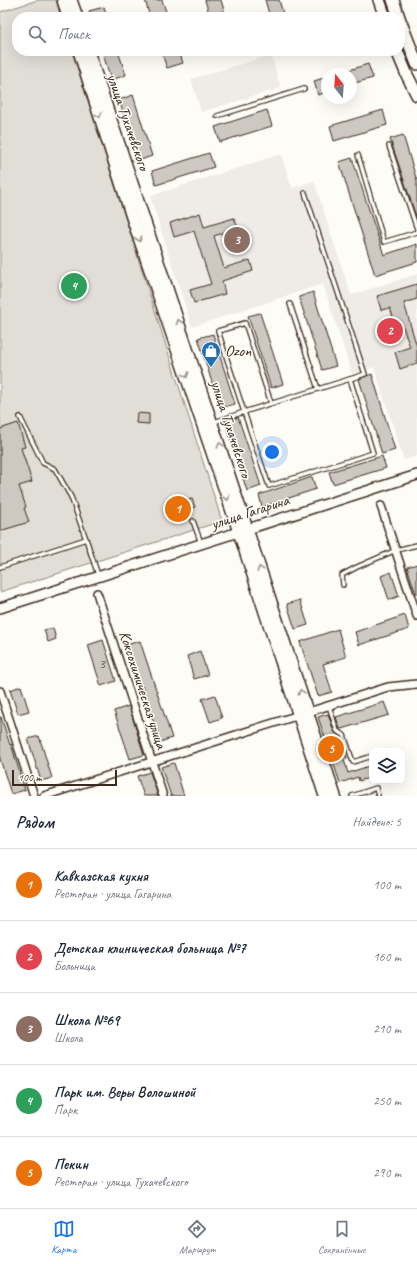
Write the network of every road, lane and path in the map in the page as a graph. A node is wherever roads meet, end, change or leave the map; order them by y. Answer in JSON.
{"nodes":[{"id":1,"x":62,"y":0,"type":"edge"},
{"id":2,"x":71,"y":0,"type":"edge"},
{"id":3,"x":379,"y":0,"type":"edge"},
{"id":4,"x":393,"y":0,"type":"edge"},
{"id":5,"x":66,"y":12,"type":"edge"},
{"id":6,"x":75,"y":12,"type":"edge"},
{"id":7,"x":383,"y":12,"type":"edge"},
{"id":8,"x":397,"y":12,"type":"edge"},
{"id":9,"x":405,"y":33,"type":"edge"},
{"id":10,"x":81,"y":56,"type":"edge"},
{"id":11,"x":90,"y":56,"type":"edge"},
{"id":12,"x":399,"y":56,"type":"edge"},
{"id":13,"x":417,"y":64,"type":"edge"},
{"id":14,"x":304,"y":89,"type":"dead end"},
{"id":15,"x":417,"y":95,"type":"edge"},
{"id":16,"x":218,"y":116,"type":"dead end"},
{"id":17,"x":389,"y":146,"type":"dead end"},
{"id":18,"x":358,"y":155,"type":"dead end"},
{"id":19,"x":305,"y":192,"type":"dead end"},
{"id":20,"x":417,"y":230,"type":"edge"},
{"id":21,"x":290,"y":304,"type":"dead end"},
{"id":22,"x":350,"y":379,"type":"junction"},
{"id":23,"x":318,"y":389,"type":"junction"},
{"id":24,"x":271,"y":403,"type":"junction"},
{"id":25,"x":244,"y":412,"type":"junction"},
{"id":26,"x":20,"y":417,"type":"dead end"},
{"id":27,"x":207,"y":424,"type":"junction"},
{"id":28,"x":417,"y":475,"type":"edge"},
{"id":29,"x":381,"y":506,"type":"dead end"},
{"id":30,"x":193,"y":521,"type":"dead end"},
{"id":31,"x":243,"y":530,"type":"junction"},
{"id":32,"x":86,"y":539,"type":"junction"},
{"id":33,"x":201,"y":543,"type":"junction"},
{"id":34,"x":417,"y":545,"type":"edge"},
{"id":35,"x":396,"y":550,"type":"junction"},
{"id":36,"x":0,"y":567,"type":"edge"},
{"id":37,"x":98,"y":576,"type":"junction"},
{"id":38,"x":344,"y":585,"type":"dead end"},
{"id":39,"x":97,"y":593,"type":"dead end"},
{"id":40,"x":1,"y":606,"type":"edge"},
{"id":41,"x":417,"y":616,"type":"edge"},
{"id":42,"x":417,"y":684,"type":"edge"},
{"id":43,"x":0,"y":691,"type":"edge"},
{"id":44,"x":329,"y":706,"type":"junction"},
{"id":45,"x":303,"y":714,"type":"junction"},
{"id":46,"x":369,"y":757,"type":"edge"},
{"id":47,"x":152,"y":762,"type":"junction"},
{"id":48,"x":34,"y":796,"type":"edge"},
{"id":49,"x":44,"y":796,"type":"edge"},
{"id":50,"x":163,"y":796,"type":"edge"},
{"id":51,"x":325,"y":796,"type":"edge"},
{"id":52,"x":334,"y":796,"type":"edge"},
{"id":53,"x":352,"y":796,"type":"edge"},
{"id":54,"x":378,"y":796,"type":"edge"}],
"edges":[{"from":1,"to":5,"type":"main road"},
{"from":2,"to":6,"type":"main road"},
{"from":3,"to":7,"type":"main road"},
{"from":4,"to":8,"type":"main road"},
{"from":9,"to":13,"type":"main road"},
{"from":10,"to":27,"type":"main road","name":"улица Тухачевского","one_way":true},
{"from":27,"to":11,"type":"main road","name":"улица Тухачевского","one_way":true},
{"from":12,"to":15,"type":"main road"},
{"from":14,"to":16,"type":"lane"},
{"from":17,"to":20,"type":"lane"},
{"from":18,"to":20,"type":"lane"},
{"from":19,"to":22,"type":"lane"},
{"from":21,"to":23,"type":"lane"},
{"from":22,"to":23,"type":"lane"},
{"from":22,"to":25,"type":"lane"},
{"from":23,"to":24,"type":"lane"},
{"from":24,"to":25,"type":"lane"},
{"from":24,"to":25,"type":"lane"},
{"from":25,"to":27,"type":"lane"},
{"from":26,"to":32,"type":"lane"},
{"from":27,"to":31,"type":"main road","name":"улица Тухачевского"},
{"from":28,"to":31,"type":"street","name":"улица Гагарина"},
{"from":29,"to":35,"type":"street"},
{"from":30,"to":33,"type":"lane"},
{"from":31,"to":33,"type":"street","name":"улица Гагарина"},
{"from":31,"to":45,"type":"main road","name":"улица Тухачевского"},
{"from":32,"to":36,"type":"lane"},
{"from":32,"to":37,"type":"lane"},
{"from":33,"to":37,"type":"street","name":"улица Гагарина"},
{"from":34,"to":35,"type":"lane"},
{"from":35,"to":38,"type":"lane"},
{"from":35,"to":41,"type":"street"},
{"from":37,"to":40,"type":"street","name":"улица Гагарина"},
{"from":39,"to":47,"type":"street","name":"Коксохимическая улица"},
{"from":42,"to":44,"type":"street"},
{"from":43,"to":48,"type":"street"},
{"from":44,"to":45,"type":"street"},
{"from":44,"to":46,"type":"lane"},
{"from":45,"to":47,"type":"street"},
{"from":45,"to":51,"type":"main road","name":"улица Тухачевского"},
{"from":45,"to":52,"type":"main road","name":"улица Тухачевского"},
{"from":47,"to":49,"type":"street"},
{"from":47,"to":50,"type":"street","name":"Коксохимическая улица"},
{"from":53,"to":54,"type":"lane"}]}
